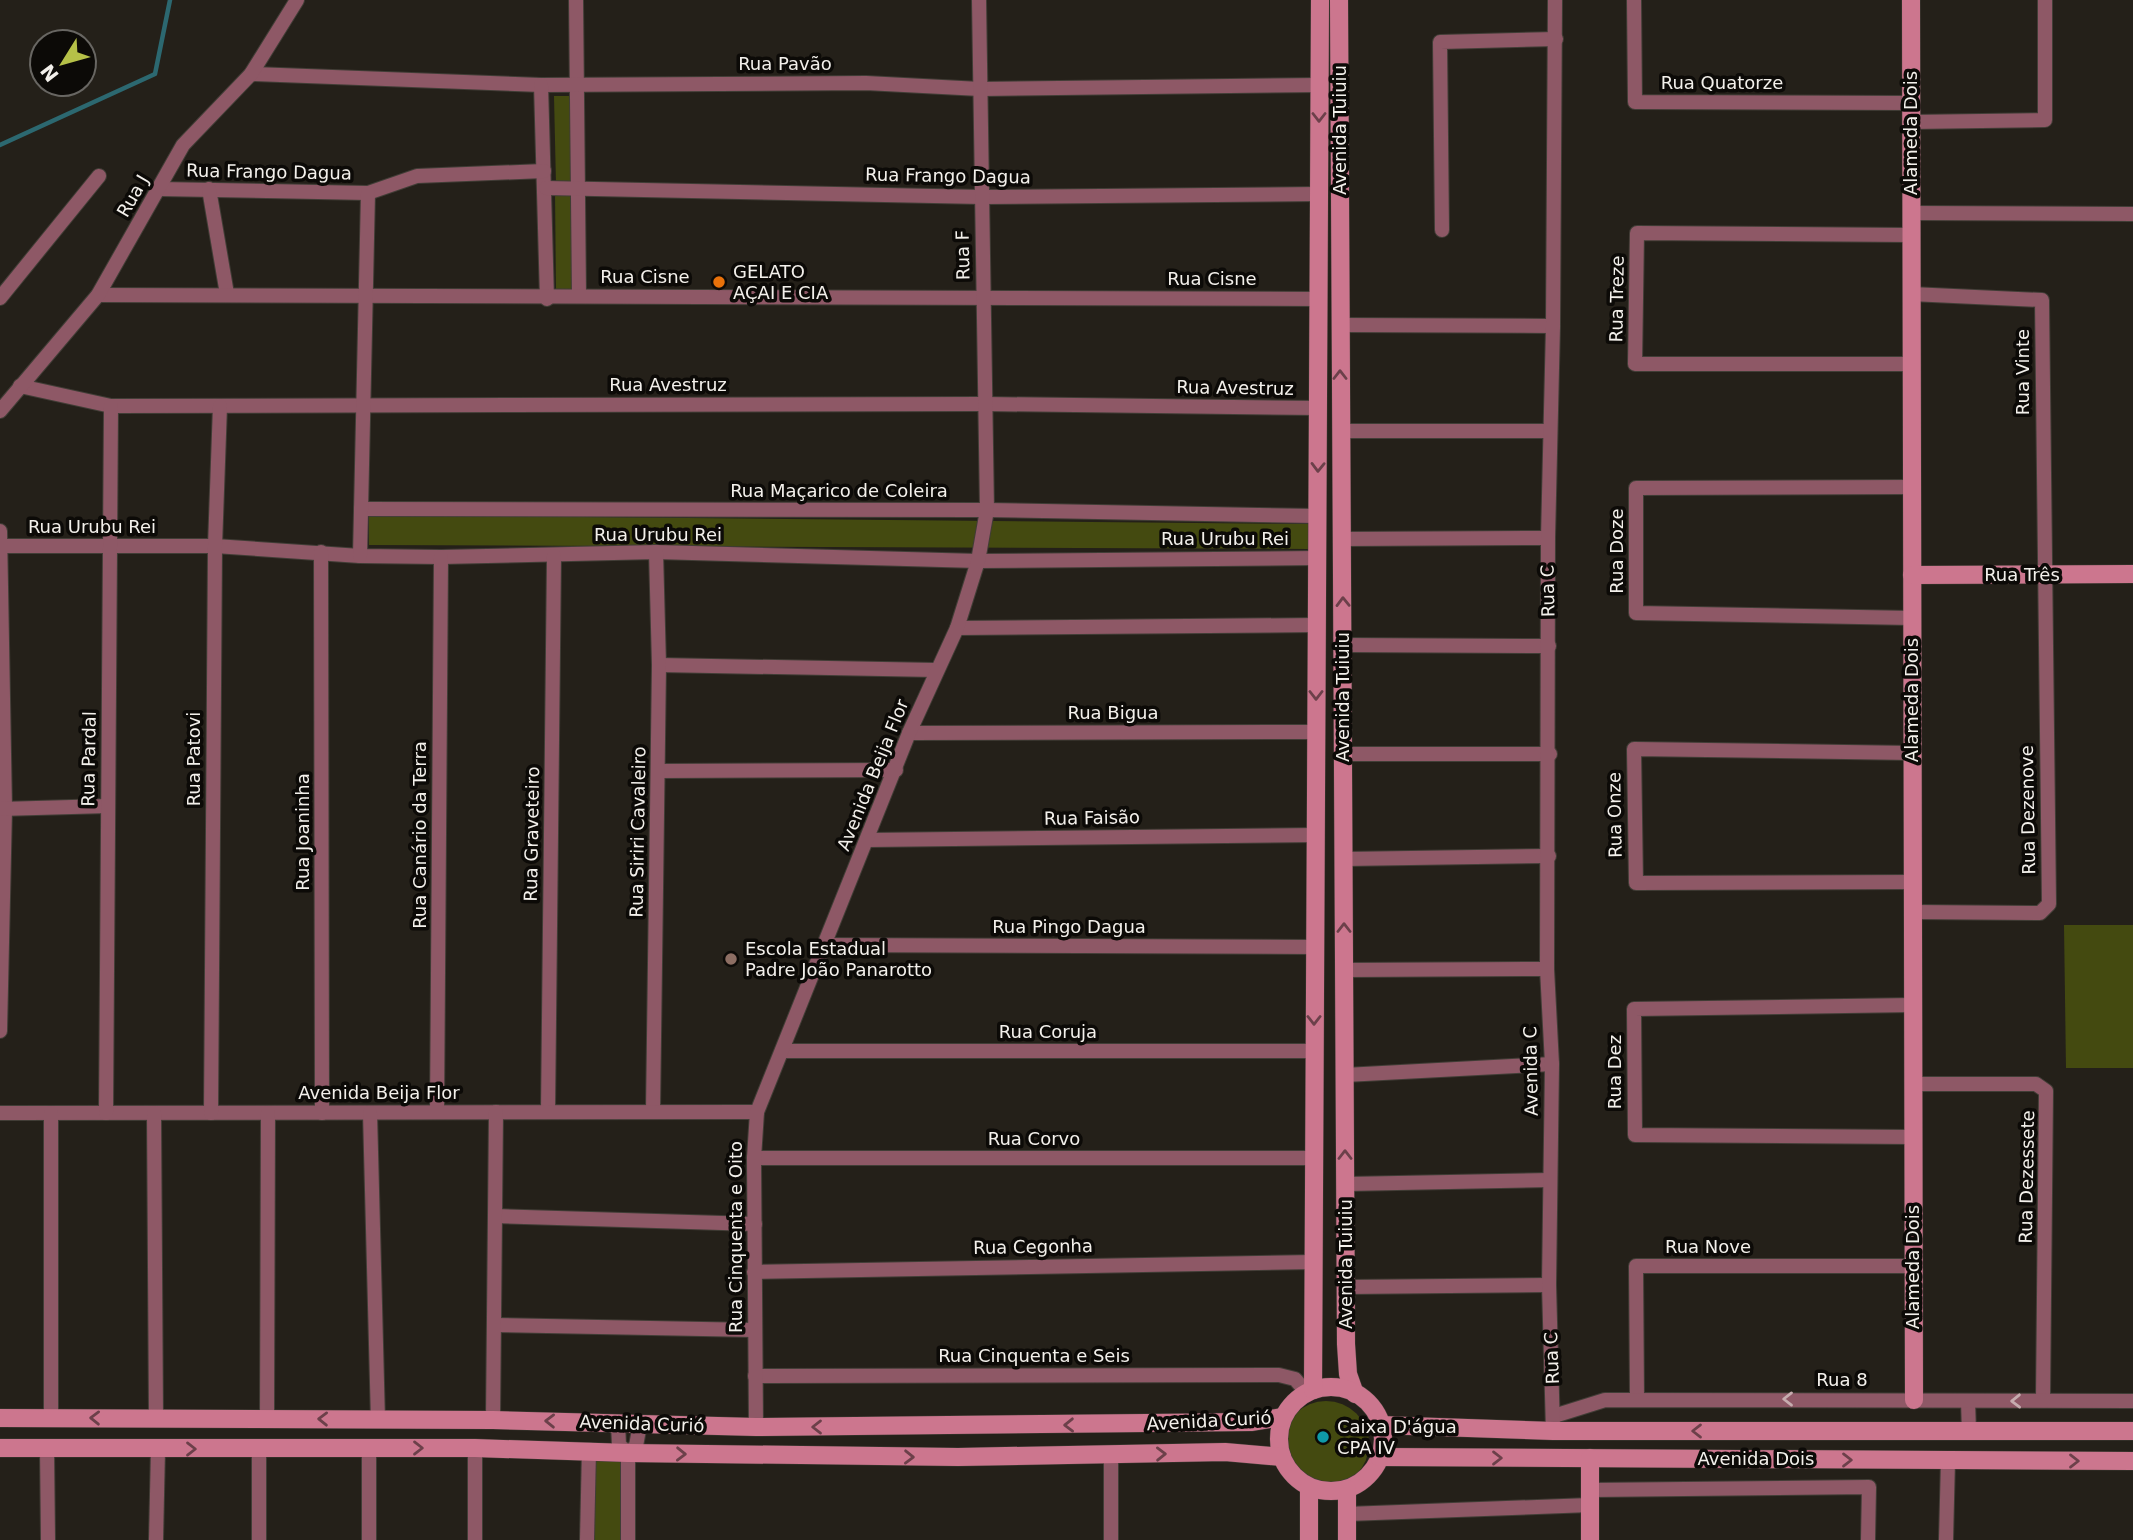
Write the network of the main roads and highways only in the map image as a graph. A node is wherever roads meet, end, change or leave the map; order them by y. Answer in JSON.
{"nodes":[{"id":1,"x":1320,"y":0,"type":"edge"},
{"id":2,"x":1339,"y":0,"type":"edge"},
{"id":3,"x":1911,"y":0,"type":"edge"},
{"id":4,"x":1319,"y":269,"type":"junction"},
{"id":5,"x":1341,"y":270,"type":"junction"},
{"id":6,"x":2133,"y":574,"type":"edge"},
{"id":7,"x":1912,"y":575,"type":"junction"},
{"id":8,"x":1316,"y":803,"type":"junction"},
{"id":9,"x":1343,"y":804,"type":"junction"},
{"id":10,"x":1310,"y":1392,"type":"junction"},
{"id":11,"x":1355,"y":1394,"type":"junction"},
{"id":12,"x":1914,"y":1399,"type":"road end"},
{"id":13,"x":1283,"y":1417,"type":"junction"},
{"id":14,"x":0,"y":1418,"type":"edge"},
{"id":15,"x":1380,"y":1425,"type":"junction"},
{"id":16,"x":2133,"y":1431,"type":"edge"},
{"id":17,"x":0,"y":1448,"type":"edge"},
{"id":18,"x":1282,"y":1457,"type":"junction"},
{"id":19,"x":1379,"y":1458,"type":"junction"},
{"id":20,"x":1590,"y":1458,"type":"junction"},
{"id":21,"x":2133,"y":1461,"type":"edge"},
{"id":22,"x":1309,"y":1487,"type":"junction"},
{"id":23,"x":1348,"y":1489,"type":"junction"},
{"id":24,"x":1309,"y":1540,"type":"edge"},
{"id":25,"x":1347,"y":1540,"type":"edge"},
{"id":26,"x":1590,"y":1540,"type":"edge"}],
"edges":[{"from":1,"to":4,"type":"main road","name":"Avenida Tuiuiu","one_way":true},
{"from":2,"to":5,"type":"main road","name":"Avenida Tuiuiu"},
{"from":3,"to":7,"type":"main road","name":"Alameda Dois"},
{"from":4,"to":5,"type":"main road"},
{"from":4,"to":8,"type":"main road","name":"Avenida Tuiuiu","one_way":true},
{"from":9,"to":5,"type":"main road","name":"Avenida Tuiuiu","one_way":true},
{"from":6,"to":7,"type":"main road","name":"Rua Três"},
{"from":7,"to":12,"type":"main road","name":"Alameda Dois"},
{"from":8,"to":9,"type":"main road"},
{"from":8,"to":10,"type":"main road","name":"Avenida Tuiuiu","one_way":true},
{"from":11,"to":9,"type":"main road","name":"Avenida Tuiuiu","one_way":true},
{"from":10,"to":11,"type":"main road"},
{"from":10,"to":13,"type":"main road"},
{"from":11,"to":15,"type":"main road"},
{"from":13,"to":14,"type":"main road","name":"Avenida Curió","one_way":true},
{"from":13,"to":18,"type":"main road"},
{"from":16,"to":15,"type":"main road","name":"Avenida Dois","one_way":true},
{"from":15,"to":19,"type":"main road"},
{"from":17,"to":18,"type":"main road","name":"Avenida Curió","one_way":true},
{"from":18,"to":22,"type":"main road"},
{"from":19,"to":20,"type":"main road","name":"Avenida Dois","one_way":true},
{"from":19,"to":23,"type":"main road"},
{"from":20,"to":21,"type":"main road","name":"Avenida Dois","one_way":true},
{"from":20,"to":26,"type":"main road"},
{"from":22,"to":23,"type":"main road"},
{"from":22,"to":24,"type":"main road"},
{"from":23,"to":25,"type":"main road"}]}
